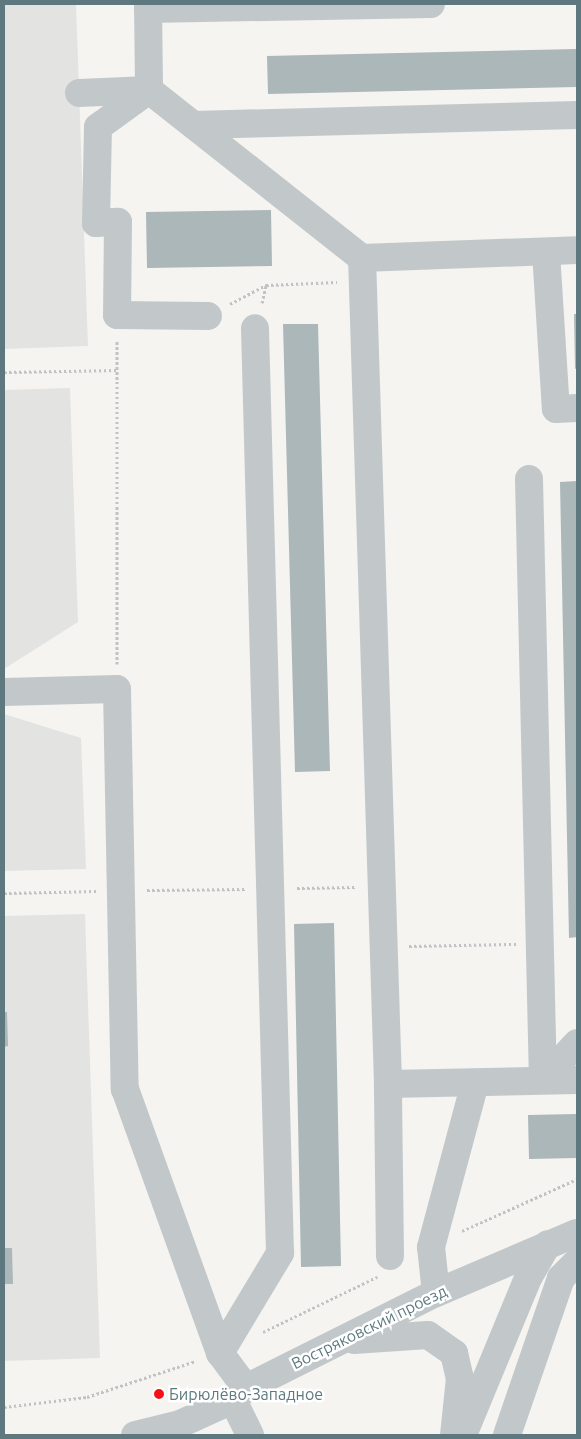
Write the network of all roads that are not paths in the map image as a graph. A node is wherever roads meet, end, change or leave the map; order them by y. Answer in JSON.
{"nodes":[{"id":1,"x":431,"y":4,"type":"edge"},
{"id":2,"x":148,"y":7,"type":"edge"},
{"id":3,"x":149,"y":90,"type":"junction"},
{"id":4,"x":79,"y":93,"type":"dead end"},
{"id":5,"x":577,"y":116,"type":"edge"},
{"id":6,"x":194,"y":125,"type":"junction"},
{"id":7,"x":577,"y":250,"type":"edge"},
{"id":8,"x":546,"y":252,"type":"junction"},
{"id":9,"x":362,"y":270,"type":"junction"},
{"id":10,"x":208,"y":316,"type":"road end"},
{"id":11,"x":255,"y":328,"type":"dead end"},
{"id":12,"x":577,"y":408,"type":"edge"},
{"id":13,"x":529,"y":479,"type":"dead end"},
{"id":14,"x":4,"y":692,"type":"edge"},
{"id":15,"x":577,"y":1043,"type":"edge"},
{"id":16,"x":542,"y":1080,"type":"junction"},
{"id":17,"x":577,"y":1080,"type":"edge"},
{"id":18,"x":475,"y":1083,"type":"junction"},
{"id":19,"x":388,"y":1084,"type":"junction"},
{"id":20,"x":577,"y":1233,"type":"edge"},
{"id":21,"x":390,"y":1256,"type":"dead end"},
{"id":22,"x":577,"y":1262,"type":"edge"},
{"id":23,"x":522,"y":1268,"type":"junction"},
{"id":24,"x":436,"y":1293,"type":"junction"},
{"id":25,"x":342,"y":1340,"type":"junction"},
{"id":26,"x":220,"y":1353,"type":"junction"},
{"id":27,"x":533,"y":1354,"type":"junction"},
{"id":28,"x":240,"y":1394,"type":"junction"},
{"id":29,"x":135,"y":1435,"type":"edge"},
{"id":30,"x":250,"y":1435,"type":"edge"},
{"id":31,"x":454,"y":1435,"type":"edge"},
{"id":32,"x":463,"y":1435,"type":"edge"},
{"id":33,"x":507,"y":1435,"type":"edge"}],
"edges":[{"from":1,"to":2,"type":"street"},
{"from":2,"to":3,"type":"street"},
{"from":3,"to":4,"type":"street"},
{"from":3,"to":6,"type":"street"},
{"from":3,"to":10,"type":"street"},
{"from":5,"to":6,"type":"street"},
{"from":6,"to":9,"type":"street"},
{"from":7,"to":8,"type":"street"},
{"from":8,"to":9,"type":"street"},
{"from":8,"to":12,"type":"street"},
{"from":9,"to":19,"type":"street"},
{"from":11,"to":26,"type":"street"},
{"from":13,"to":16,"type":"street"},
{"from":14,"to":26,"type":"street"},
{"from":15,"to":16,"type":"street"},
{"from":16,"to":17,"type":"street"},
{"from":16,"to":18,"type":"street"},
{"from":18,"to":19,"type":"street"},
{"from":18,"to":24,"type":"street"},
{"from":19,"to":21,"type":"street"},
{"from":20,"to":23,"type":"street"},
{"from":22,"to":27,"type":"street"},
{"from":23,"to":24,"type":"street","name":"Востряковский проезд"},
{"from":23,"to":27,"type":"street"},
{"from":23,"to":32,"type":"street"},
{"from":24,"to":25,"type":"street","name":"Востряковский проезд"},
{"from":25,"to":28,"type":"street","name":"Востряковский проезд"},
{"from":25,"to":31,"type":"street"},
{"from":26,"to":28,"type":"street"},
{"from":27,"to":33,"type":"street"},
{"from":28,"to":29,"type":"street","name":"Востряковский проезд"},
{"from":28,"to":30,"type":"street"}]}
